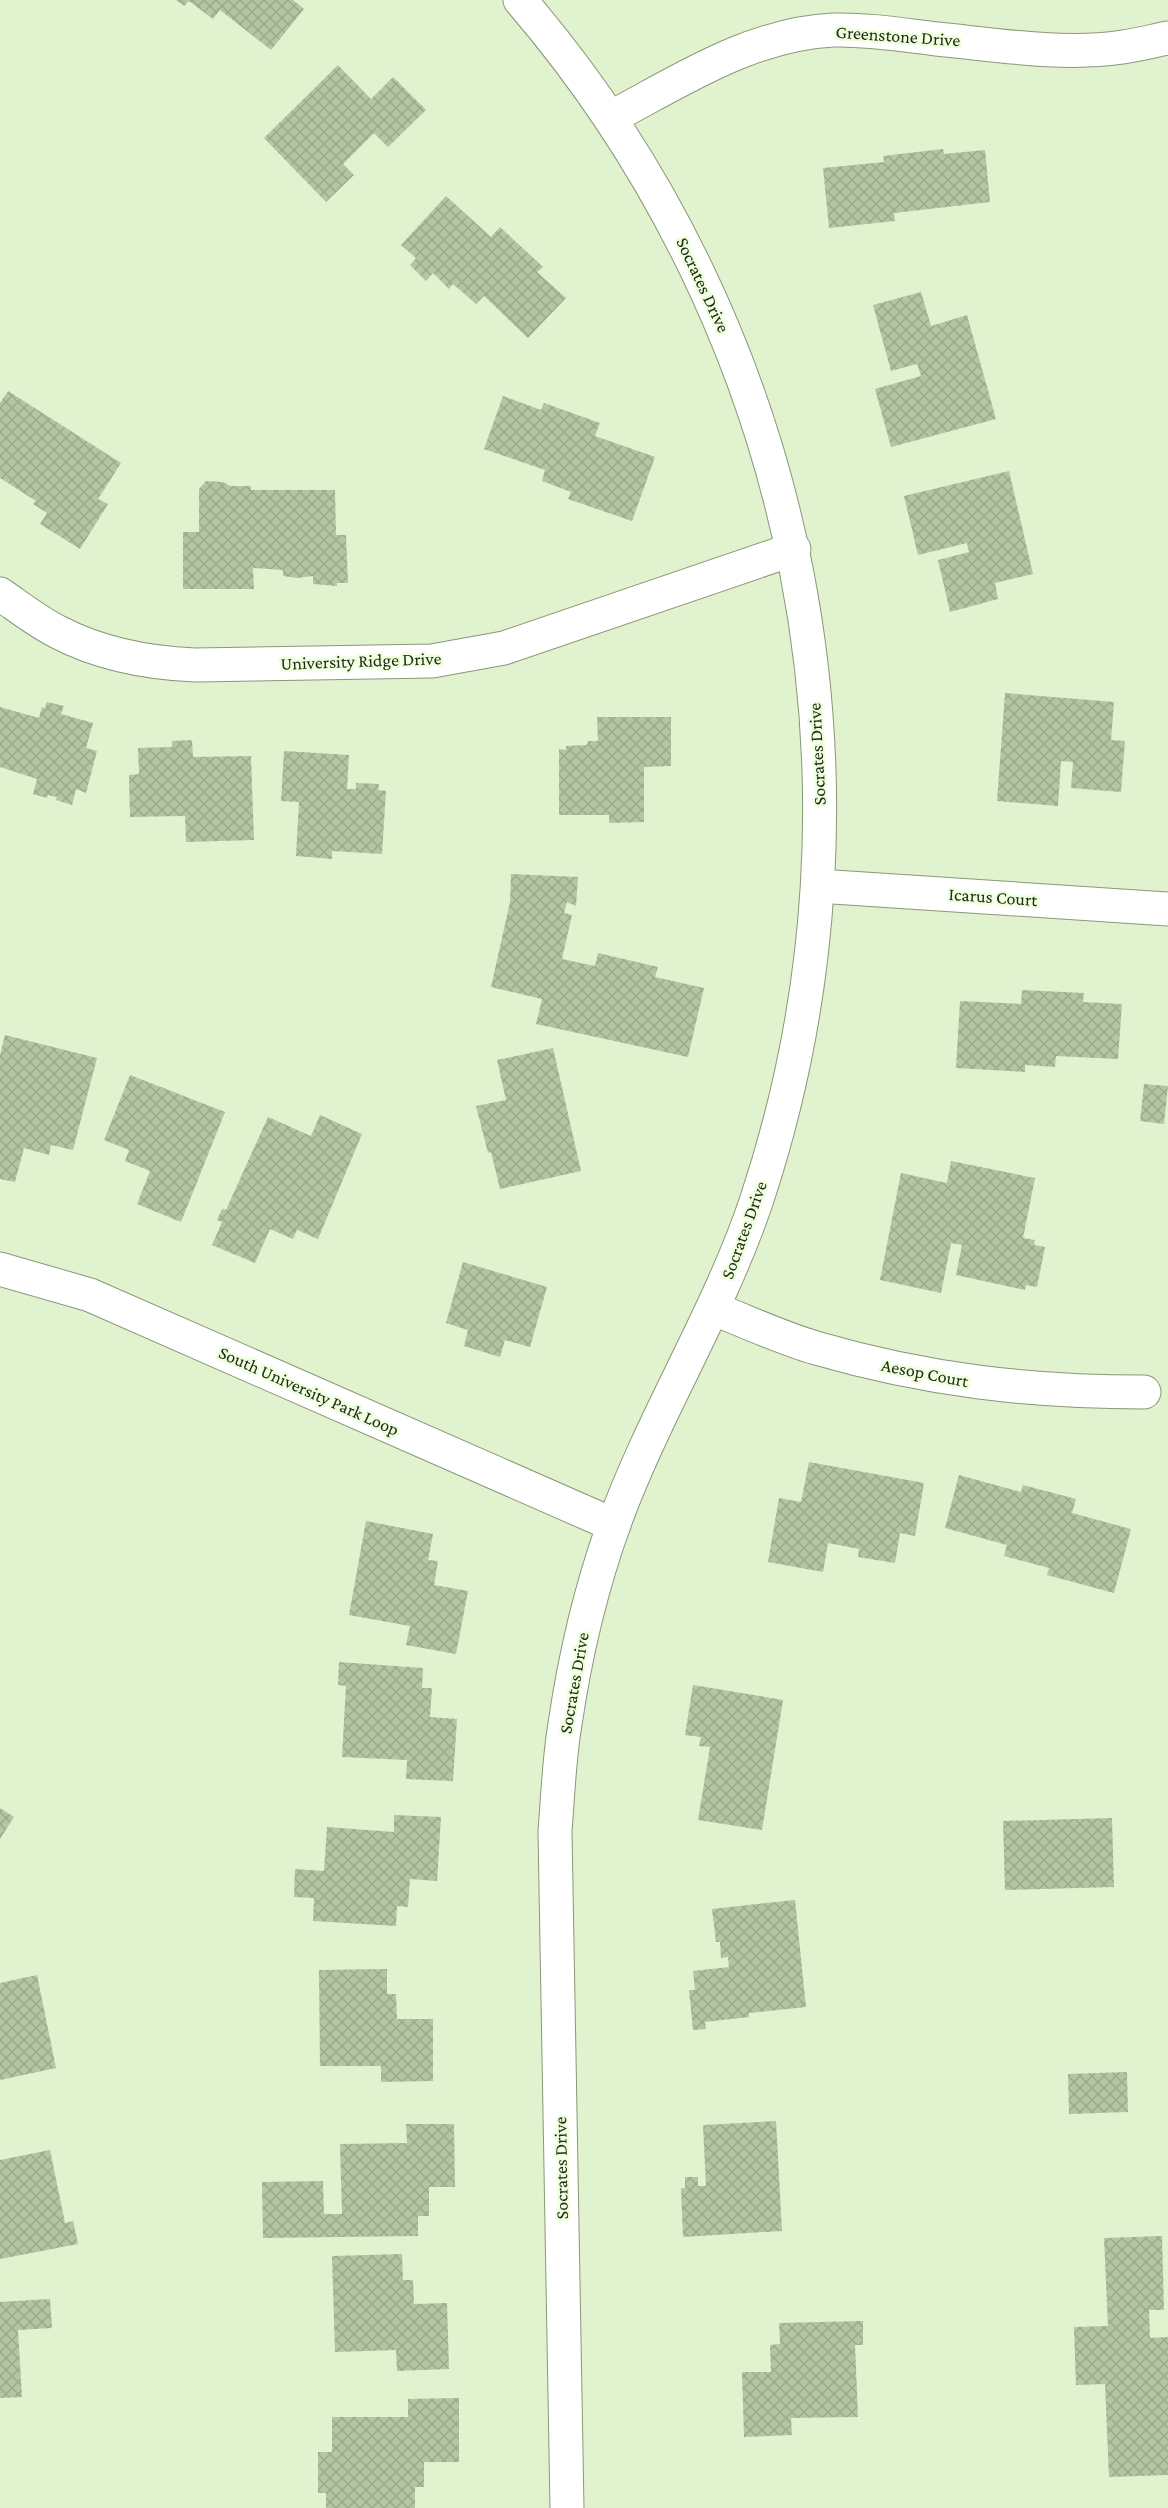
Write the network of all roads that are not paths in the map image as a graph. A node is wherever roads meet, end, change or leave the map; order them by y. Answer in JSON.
{"nodes":[{"id":1,"x":520,"y":0,"type":"edge"},
{"id":2,"x":1168,"y":38,"type":"edge"},
{"id":3,"x":610,"y":117,"type":"junction"},
{"id":4,"x":794,"y":549,"type":"junction"},
{"id":5,"x":0,"y":594,"type":"edge"},
{"id":6,"x":818,"y":886,"type":"junction"},
{"id":7,"x":1168,"y":909,"type":"edge"},
{"id":8,"x":0,"y":1269,"type":"edge"},
{"id":9,"x":714,"y":1309,"type":"junction"},
{"id":10,"x":1144,"y":1392,"type":"dead end"},
{"id":11,"x":614,"y":1525,"type":"junction"},
{"id":12,"x":567,"y":2508,"type":"edge"}],
"edges":[{"from":1,"to":3,"type":"street","name":"Socrates Drive"},
{"from":2,"to":3,"type":"street","name":"Greenstone Drive"},
{"from":3,"to":4,"type":"street","name":"Socrates Drive"},
{"from":4,"to":5,"type":"street","name":"University Ridge Drive"},
{"from":4,"to":6,"type":"street","name":"Socrates Drive"},
{"from":6,"to":7,"type":"street","name":"Icarus Court"},
{"from":6,"to":9,"type":"street","name":"Socrates Drive"},
{"from":8,"to":11,"type":"street","name":"South University Park Loop"},
{"from":9,"to":10,"type":"street","name":"Aesop Court"},
{"from":9,"to":11,"type":"street","name":"Socrates Drive"},
{"from":11,"to":12,"type":"street","name":"Socrates Drive"}]}
